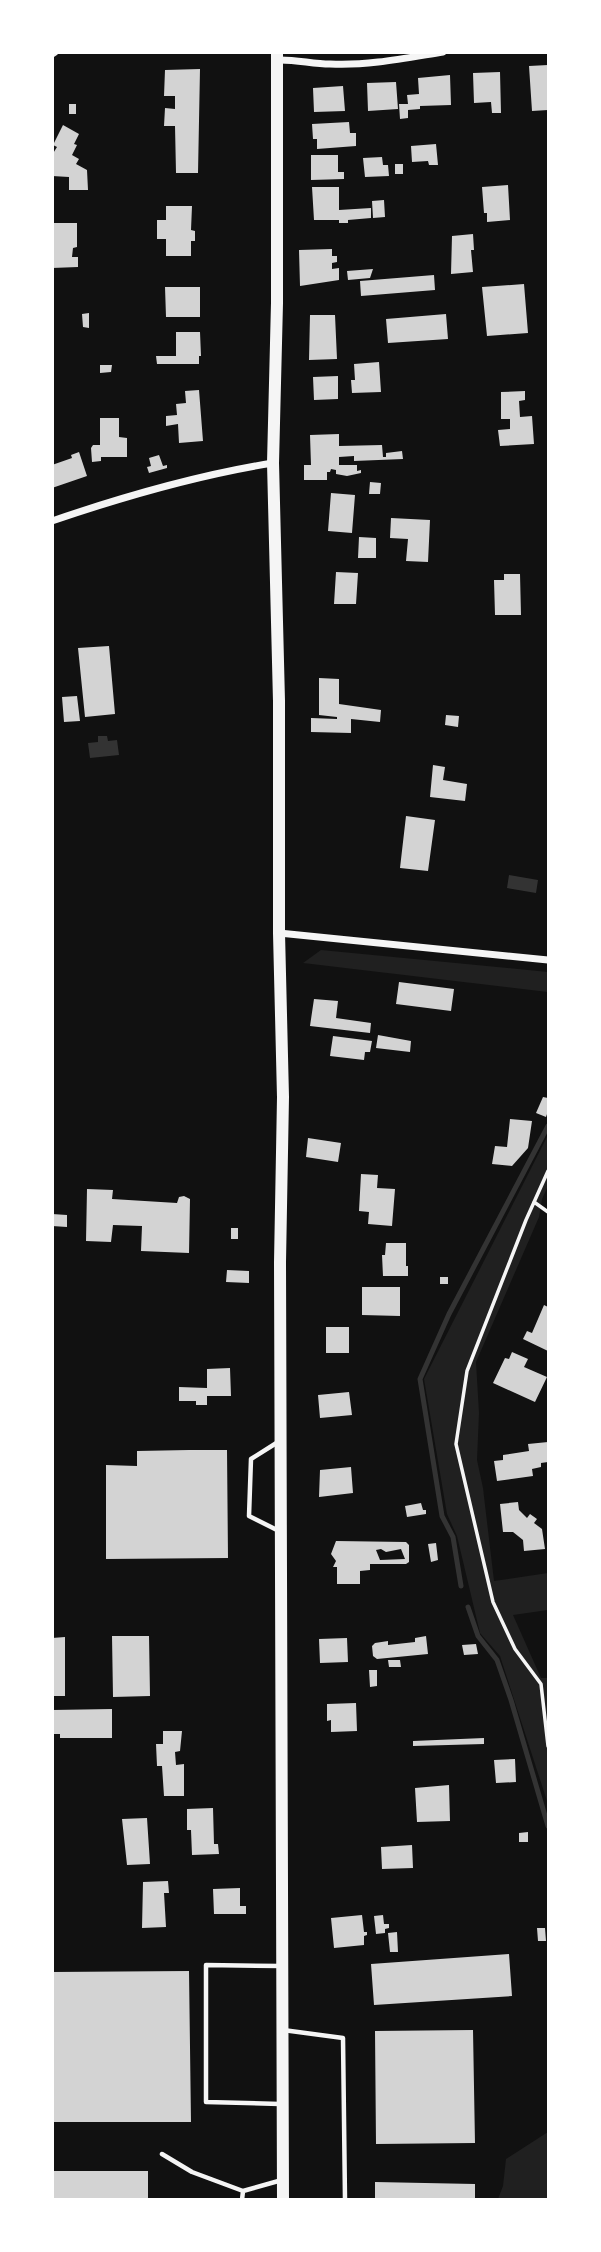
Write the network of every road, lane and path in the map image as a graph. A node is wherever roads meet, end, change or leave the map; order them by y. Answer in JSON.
{"nodes":[{"id":1,"x":443,"y":52,"type":"edge"},
{"id":2,"x":276,"y":56,"type":"edge"},
{"id":3,"x":273,"y":463,"type":"junction"},
{"id":4,"x":52,"y":521,"type":"edge"},
{"id":5,"x":279,"y":933,"type":"junction"},
{"id":6,"x":548,"y":960,"type":"edge"},
{"id":7,"x":548,"y":1171,"type":"edge"},
{"id":8,"x":534,"y":1202,"type":"junction"},
{"id":9,"x":548,"y":1212,"type":"edge"},
{"id":10,"x":282,"y":1440,"type":"junction"},
{"id":11,"x":282,"y":1533,"type":"junction"},
{"id":12,"x":548,"y":1746,"type":"edge"},
{"id":13,"x":282,"y":1966,"type":"junction"},
{"id":14,"x":283,"y":2030,"type":"junction"},
{"id":15,"x":282,"y":2104,"type":"junction"},
{"id":16,"x":162,"y":2154,"type":"dead end"},
{"id":17,"x":283,"y":2180,"type":"junction"},
{"id":18,"x":243,"y":2191,"type":"junction"},
{"id":19,"x":243,"y":2200,"type":"edge"},
{"id":20,"x":283,"y":2200,"type":"edge"},
{"id":21,"x":345,"y":2200,"type":"edge"}],
"edges":[{"from":1,"to":2,"type":"street"},
{"from":2,"to":3,"type":"main road"},
{"from":3,"to":4,"type":"street"},
{"from":3,"to":5,"type":"main road"},
{"from":5,"to":6,"type":"street"},
{"from":5,"to":10,"type":"main road"},
{"from":7,"to":8,"type":"path"},
{"from":8,"to":9,"type":"path"},
{"from":8,"to":12,"type":"path"},
{"from":10,"to":11,"type":"main road"},
{"from":10,"to":11,"type":"lane"},
{"from":11,"to":13,"type":"main road"},
{"from":13,"to":14,"type":"main road"},
{"from":13,"to":15,"type":"lane"},
{"from":14,"to":15,"type":"main road"},
{"from":14,"to":21,"type":"lane"},
{"from":15,"to":17,"type":"main road"},
{"from":16,"to":18,"type":"lane"},
{"from":17,"to":18,"type":"lane"},
{"from":17,"to":20,"type":"main road"},
{"from":18,"to":19,"type":"lane"}]}
